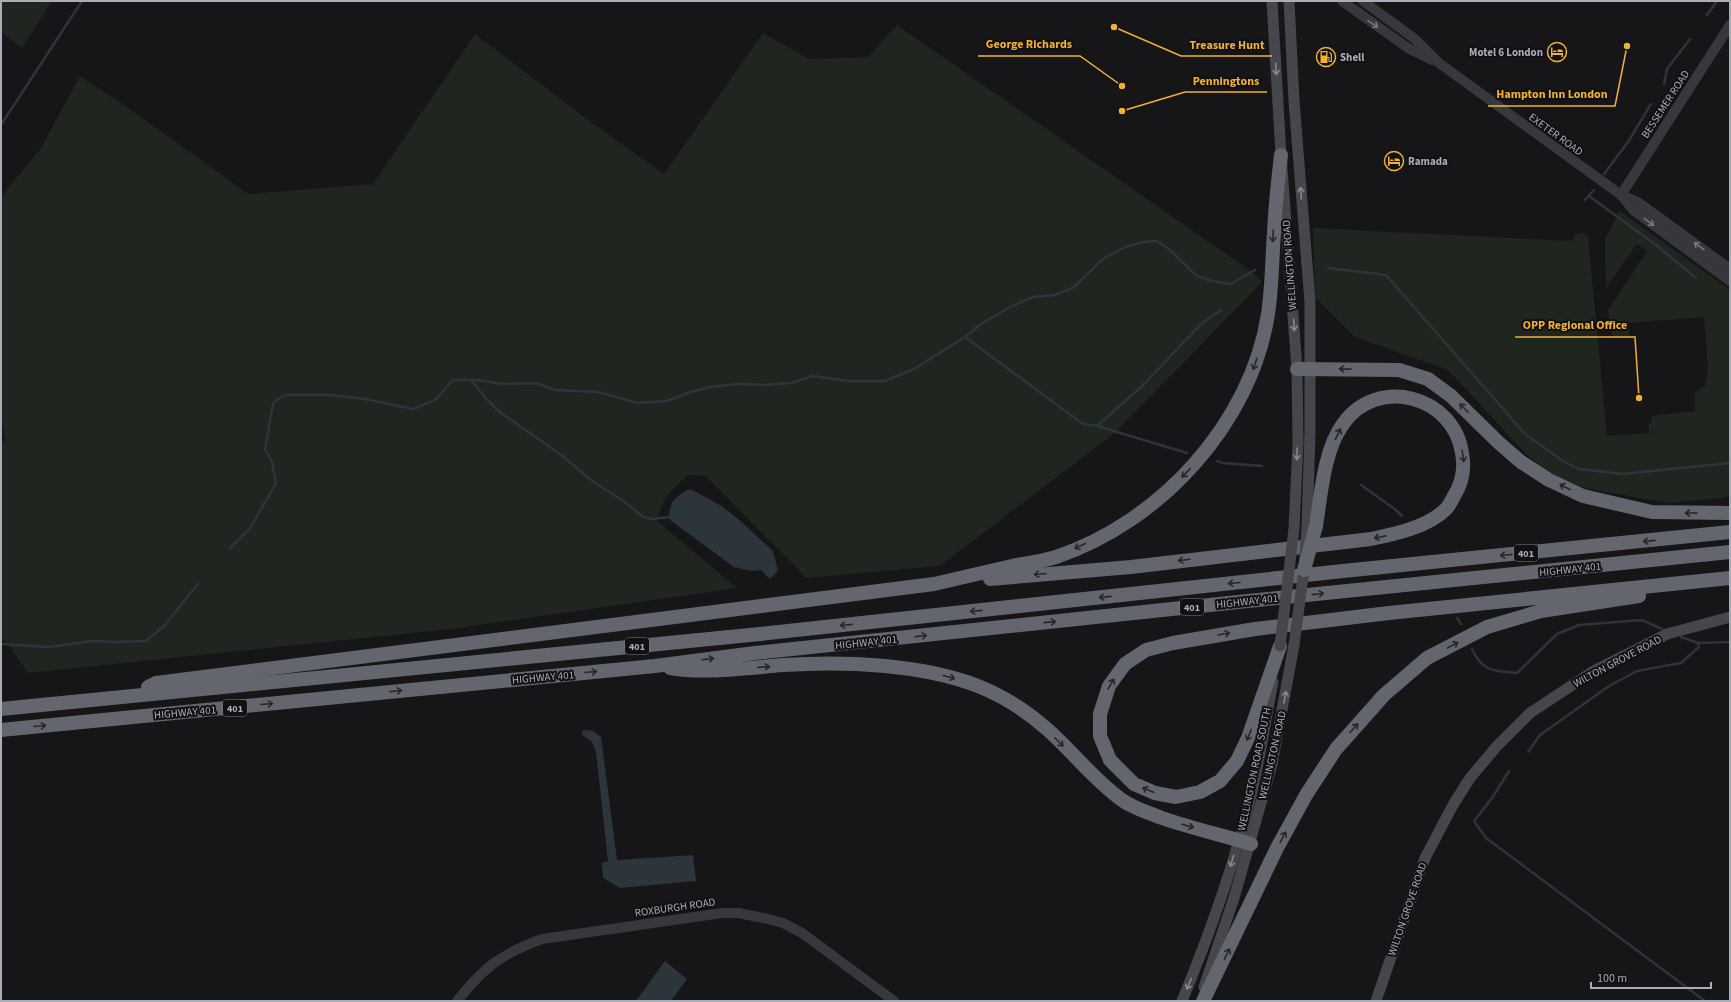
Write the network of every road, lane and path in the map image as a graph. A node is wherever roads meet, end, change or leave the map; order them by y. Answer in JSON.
{"nodes":[{"id":1,"x":1272,"y":1,"type":"edge"},
{"id":2,"x":1289,"y":1,"type":"edge"},
{"id":3,"x":1342,"y":1,"type":"edge"},
{"id":4,"x":1363,"y":1,"type":"edge"},
{"id":5,"x":1730,"y":25,"type":"edge"},
{"id":6,"x":1439,"y":63,"type":"junction"},
{"id":7,"x":1281,"y":155,"type":"junction"},
{"id":8,"x":1621,"y":196,"type":"junction"},
{"id":9,"x":1730,"y":269,"type":"edge"},
{"id":10,"x":1730,"y":281,"type":"edge"},
{"id":11,"x":1304,"y":369,"type":"junction"},
{"id":12,"x":1730,"y":513,"type":"edge"},
{"id":13,"x":1311,"y":526,"type":"junction"},
{"id":14,"x":1294,"y":529,"type":"joint"},
{"id":15,"x":1730,"y":532,"type":"edge"},
{"id":16,"x":1730,"y":552,"type":"edge"},
{"id":17,"x":1304,"y":570,"type":"joint"},
{"id":18,"x":1730,"y":578,"type":"edge"},
{"id":19,"x":1715,"y":579,"type":"junction"},
{"id":20,"x":934,"y":584,"type":"junction"},
{"id":21,"x":1730,"y":617,"type":"edge"},
{"id":22,"x":1280,"y":646,"type":"junction"},
{"id":23,"x":655,"y":666,"type":"junction"},
{"id":24,"x":134,"y":695,"type":"junction"},
{"id":25,"x":1,"y":709,"type":"edge"},
{"id":26,"x":1,"y":730,"type":"edge"},
{"id":27,"x":1245,"y":842,"type":"junction"},
{"id":28,"x":457,"y":1001,"type":"edge"},
{"id":29,"x":894,"y":1001,"type":"edge"},
{"id":30,"x":1182,"y":1001,"type":"edge"},
{"id":31,"x":1199,"y":1001,"type":"edge"},
{"id":32,"x":1203,"y":1001,"type":"edge"},
{"id":33,"x":1376,"y":1001,"type":"edge"}],
"edges":[{"from":1,"to":7,"type":"main road","name":"WELLINGTON ROAD","one_way":true},
{"from":11,"to":2,"type":"main road","name":"WELLINGTON ROAD","one_way":true},
{"from":3,"to":6,"type":"street","name":"EXETER ROAD","one_way":true},
{"from":4,"to":6,"type":"street","name":"EXETER ROAD"},
{"from":5,"to":8,"type":"street","name":"BESSEMER ROAD"},
{"from":6,"to":8,"type":"street","name":"EXETER ROAD"},
{"from":7,"to":11,"type":"main road","name":"WELLINGTON ROAD","one_way":true},
{"from":7,"to":20,"type":"highway","one_way":true},
{"from":9,"to":8,"type":"street","name":"EXETER ROAD","one_way":true},
{"from":8,"to":10,"type":"street","name":"EXETER ROAD","one_way":true},
{"from":12,"to":11,"type":"highway","one_way":true},
{"from":11,"to":13,"type":"main road","name":"WELLINGTON ROAD"},
{"from":11,"to":14,"type":"main road","name":"WELLINGTON ROAD","one_way":true},
{"from":13,"to":17,"type":"highway","bridge":true},
{"from":13,"to":20,"type":"highway","one_way":true},
{"from":14,"to":22,"type":"main road","name":"WELLINGTON ROAD SOUTH","bridge":true},
{"from":15,"to":24,"type":"highway","name":"HIGHWAY 401","number":"401","one_way":true},
{"from":23,"to":16,"type":"highway","name":"HIGHWAY 401","number":"401","one_way":true},
{"from":27,"to":17,"type":"main road","name":"WELLINGTON ROAD","one_way":true,"bridge":true},
{"from":18,"to":19,"type":"highway"},
{"from":22,"to":19,"type":"highway","one_way":true},
{"from":32,"to":19,"type":"highway","one_way":true},
{"from":20,"to":24,"type":"highway"},
{"from":21,"to":33,"type":"main road","name":"WILTON GROVE ROAD"},
{"from":22,"to":27,"type":"main road","name":"WELLINGTON ROAD SOUTH"},
{"from":26,"to":23,"type":"highway","name":"HIGHWAY 401","number":"401","one_way":true},
{"from":23,"to":27,"type":"highway","one_way":true},
{"from":24,"to":25,"type":"highway","name":"HIGHWAY 401","number":"401"},
{"from":27,"to":30,"type":"main road","name":"WELLINGTON ROAD SOUTH","one_way":true},
{"from":27,"to":31,"type":"main road","name":"WELLINGTON ROAD"},
{"from":28,"to":29,"type":"street","name":"ROXBURGH ROAD"}]}
